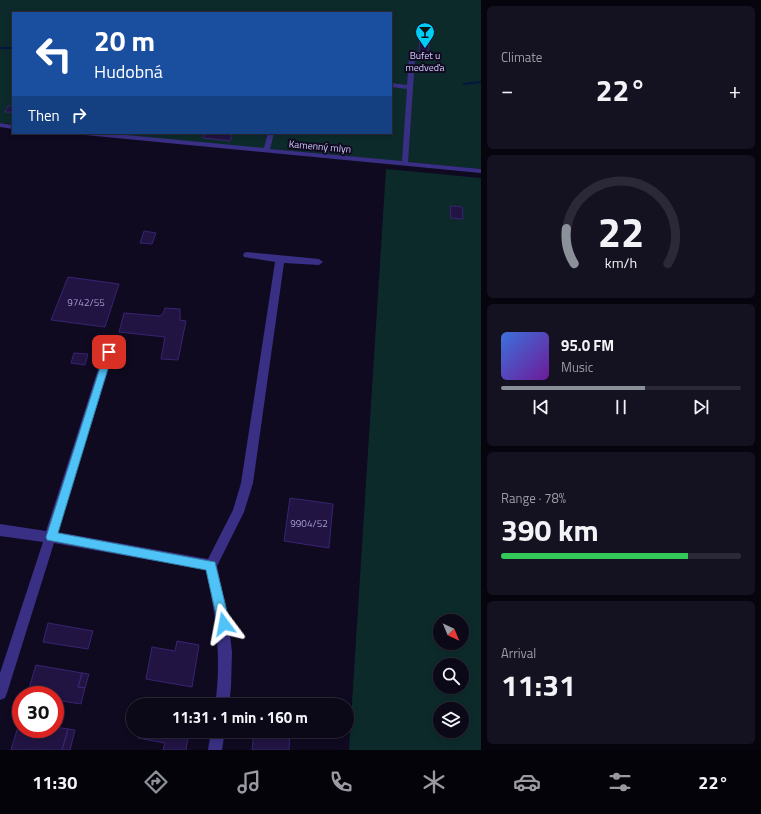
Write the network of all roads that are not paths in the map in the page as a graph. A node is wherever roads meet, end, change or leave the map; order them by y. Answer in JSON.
{"nodes":[{"id":1,"x":412,"y":58,"type":"dead end"},
{"id":2,"x":392,"y":85,"type":"edge"},
{"id":3,"x":409,"y":87,"type":"junction"},
{"id":4,"x":0,"y":125,"type":"edge"},
{"id":5,"x":12,"y":126,"type":"edge"},
{"id":6,"x":95,"y":134,"type":"edge"},
{"id":7,"x":271,"y":134,"type":"edge"},
{"id":8,"x":266,"y":151,"type":"junction"},
{"id":9,"x":406,"y":164,"type":"junction"},
{"id":10,"x":481,"y":171,"type":"edge"},
{"id":11,"x":247,"y":254,"type":"dead end"},
{"id":12,"x":280,"y":259,"type":"junction"},
{"id":13,"x":318,"y":262,"type":"dead end"},
{"id":14,"x":120,"y":350,"type":"dead end"},
{"id":15,"x":0,"y":530,"type":"edge"},
{"id":16,"x":51,"y":537,"type":"junction"},
{"id":17,"x":211,"y":566,"type":"junction"},
{"id":18,"x":0,"y":693,"type":"edge"},
{"id":19,"x":223,"y":698,"type":"edge"},
{"id":20,"x":217,"y":738,"type":"edge"},
{"id":21,"x":215,"y":750,"type":"edge"}],
"edges":[{"from":1,"to":3,"type":"lane"},
{"from":2,"to":3,"type":"lane"},
{"from":3,"to":9,"type":"lane"},
{"from":4,"to":5,"type":"lane"},
{"from":6,"to":8,"type":"lane","name":"Kamenný mlyn"},
{"from":7,"to":8,"type":"lane"},
{"from":8,"to":9,"type":"lane","name":"Kamenný mlyn"},
{"from":9,"to":10,"type":"lane","name":"Kamenný mlyn"},
{"from":11,"to":12,"type":"street"},
{"from":12,"to":13,"type":"street"},
{"from":12,"to":17,"type":"street"},
{"from":14,"to":16,"type":"street"},
{"from":15,"to":16,"type":"street"},
{"from":16,"to":17,"type":"street"},
{"from":16,"to":18,"type":"street"},
{"from":17,"to":19,"type":"street"},
{"from":20,"to":21,"type":"street"}]}
